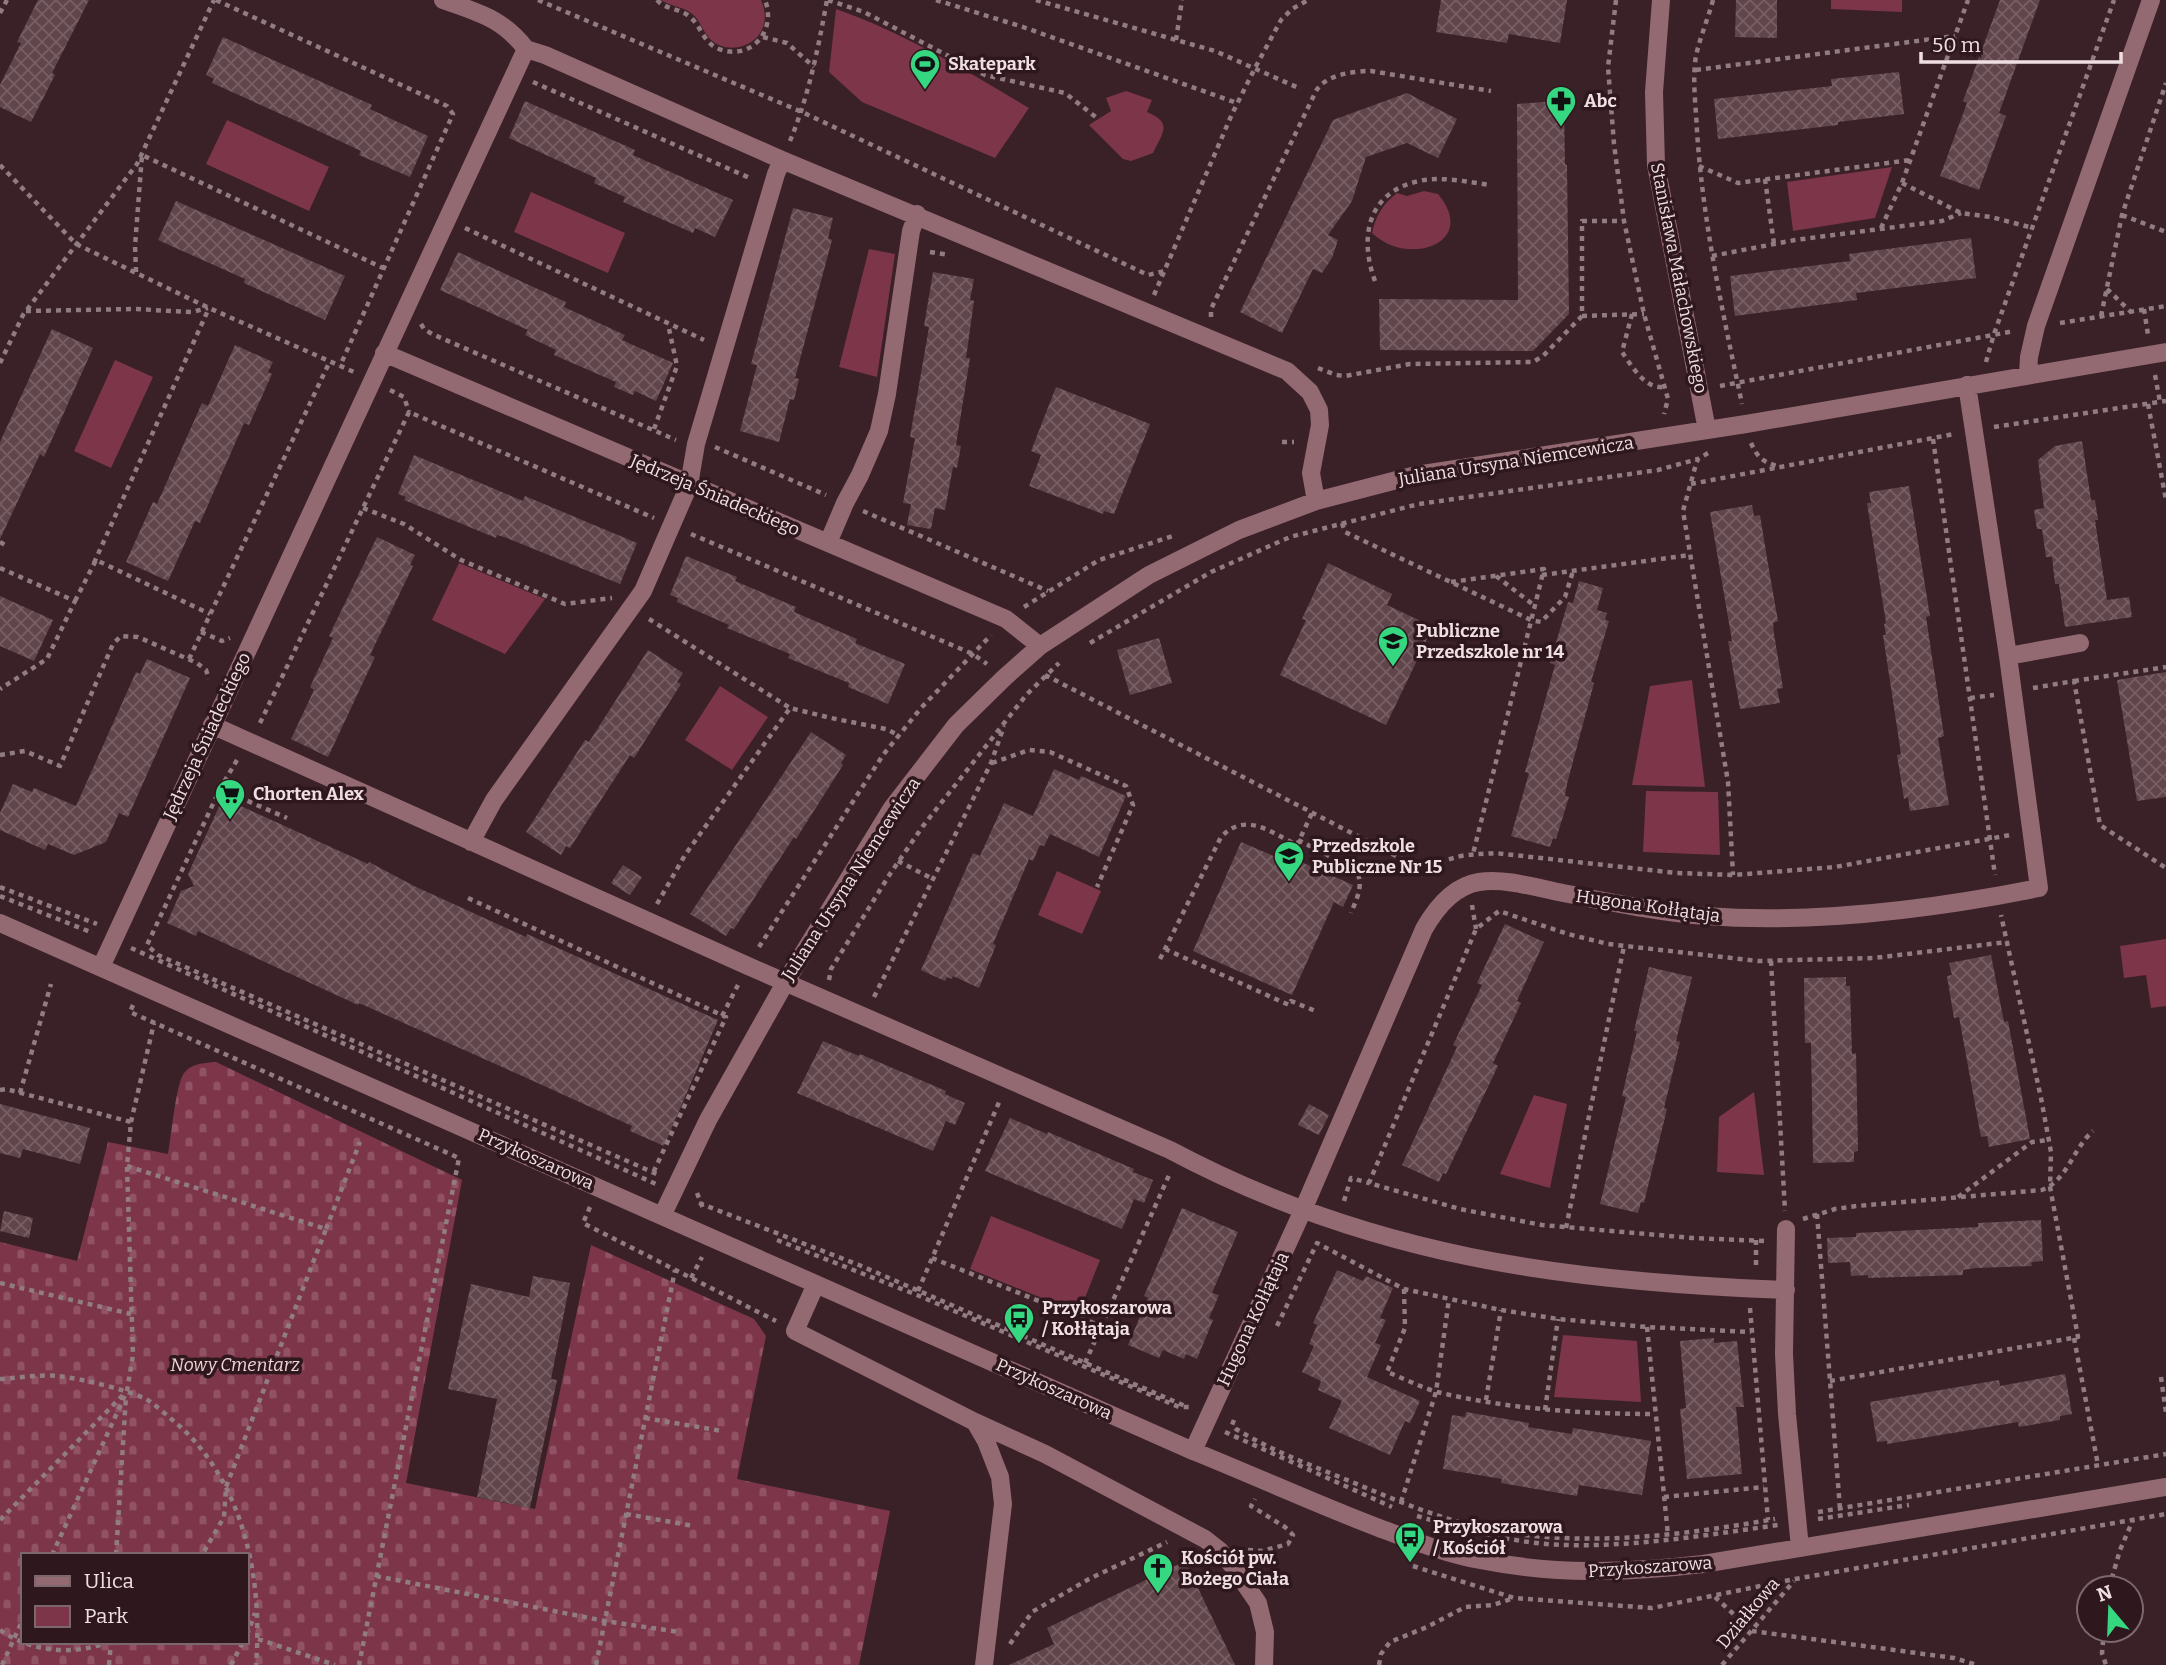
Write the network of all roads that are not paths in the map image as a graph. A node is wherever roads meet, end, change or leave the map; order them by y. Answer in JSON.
{"nodes":[{"id":1,"x":443,"y":0,"type":"edge"},
{"id":2,"x":1661,"y":0,"type":"edge"},
{"id":3,"x":2151,"y":0,"type":"edge"},
{"id":4,"x":526,"y":49,"type":"junction"},
{"id":5,"x":782,"y":160,"type":"junction"},
{"id":6,"x":917,"y":214,"type":"junction"},
{"id":7,"x":2166,"y":352,"type":"edge"},
{"id":8,"x":384,"y":353,"type":"junction"},
{"id":9,"x":2028,"y":375,"type":"junction"},
{"id":10,"x":1974,"y":384,"type":"junction"},
{"id":11,"x":1707,"y":430,"type":"junction"},
{"id":12,"x":689,"y":485,"type":"junction"},
{"id":13,"x":1316,"y":501,"type":"junction"},
{"id":14,"x":828,"y":543,"type":"junction"},
{"id":15,"x":2080,"y":643,"type":"dead end"},
{"id":16,"x":1040,"y":646,"type":"junction"},
{"id":17,"x":2008,"y":656,"type":"junction"},
{"id":18,"x":212,"y":725,"type":"junction"},
{"id":19,"x":471,"y":842,"type":"junction"},
{"id":20,"x":0,"y":923,"type":"edge"},
{"id":21,"x":101,"y":967,"type":"junction"},
{"id":22,"x":785,"y":983,"type":"junction"},
{"id":23,"x":1303,"y":1210,"type":"junction"},
{"id":24,"x":662,"y":1216,"type":"junction"},
{"id":25,"x":1786,"y":1235,"type":"road end"},
{"id":26,"x":816,"y":1284,"type":"junction"},
{"id":27,"x":1786,"y":1290,"type":"junction"},
{"id":28,"x":975,"y":1422,"type":"junction"},
{"id":29,"x":1193,"y":1451,"type":"junction"},
{"id":30,"x":2166,"y":1487,"type":"edge"},
{"id":31,"x":1800,"y":1548,"type":"junction"},
{"id":32,"x":984,"y":1665,"type":"edge"},
{"id":33,"x":1264,"y":1665,"type":"edge"}],
"edges":[{"from":1,"to":4,"type":"street"},
{"from":2,"to":11,"type":"street","name":"Stanisława Małachowskiego"},
{"from":3,"to":9,"type":"street"},
{"from":4,"to":5,"type":"street"},
{"from":4,"to":8,"type":"street","name":"Jędrzeja Śniadeckiego"},
{"from":5,"to":6,"type":"street"},
{"from":5,"to":12,"type":"street"},
{"from":6,"to":13,"type":"street"},
{"from":6,"to":14,"type":"street"},
{"from":7,"to":9,"type":"street","name":"Juliana Ursyna Niemcewicza"},
{"from":8,"to":12,"type":"street","name":"Jędrzeja Śniadeckiego"},
{"from":8,"to":18,"type":"street","name":"Jędrzeja Śniadeckiego"},
{"from":9,"to":10,"type":"street","name":"Juliana Ursyna Niemcewicza"},
{"from":10,"to":11,"type":"street","name":"Juliana Ursyna Niemcewicza"},
{"from":10,"to":17,"type":"street","name":"Hugona Kołłątaja"},
{"from":11,"to":13,"type":"street","name":"Juliana Ursyna Niemcewicza"},
{"from":12,"to":14,"type":"street","name":"Jędrzeja Śniadeckiego"},
{"from":12,"to":19,"type":"street"},
{"from":13,"to":16,"type":"street","name":"Juliana Ursyna Niemcewicza"},
{"from":14,"to":16,"type":"street","name":"Jędrzeja Śniadeckiego"},
{"from":15,"to":17,"type":"street"},
{"from":16,"to":22,"type":"street","name":"Juliana Ursyna Niemcewicza"},
{"from":17,"to":23,"type":"street","name":"Hugona Kołłątaja"},
{"from":18,"to":19,"type":"street"},
{"from":18,"to":21,"type":"street","name":"Jędrzeja Śniadeckiego"},
{"from":19,"to":22,"type":"street"},
{"from":20,"to":21,"type":"street","name":"Przykoszarowa"},
{"from":21,"to":24,"type":"street","name":"Przykoszarowa"},
{"from":22,"to":23,"type":"street"},
{"from":22,"to":24,"type":"street","name":"Juliana Ursyna Niemcewicza"},
{"from":23,"to":27,"type":"street"},
{"from":23,"to":29,"type":"street","name":"Hugona Kołłątaja"},
{"from":24,"to":26,"type":"street","name":"Przykoszarowa"},
{"from":25,"to":27,"type":"street"},
{"from":26,"to":28,"type":"street"},
{"from":26,"to":29,"type":"street","name":"Przykoszarowa"},
{"from":27,"to":31,"type":"street"},
{"from":28,"to":32,"type":"street"},
{"from":28,"to":33,"type":"street"},
{"from":29,"to":31,"type":"street","name":"Przykoszarowa"},
{"from":30,"to":31,"type":"street","name":"Przykoszarowa"}]}
